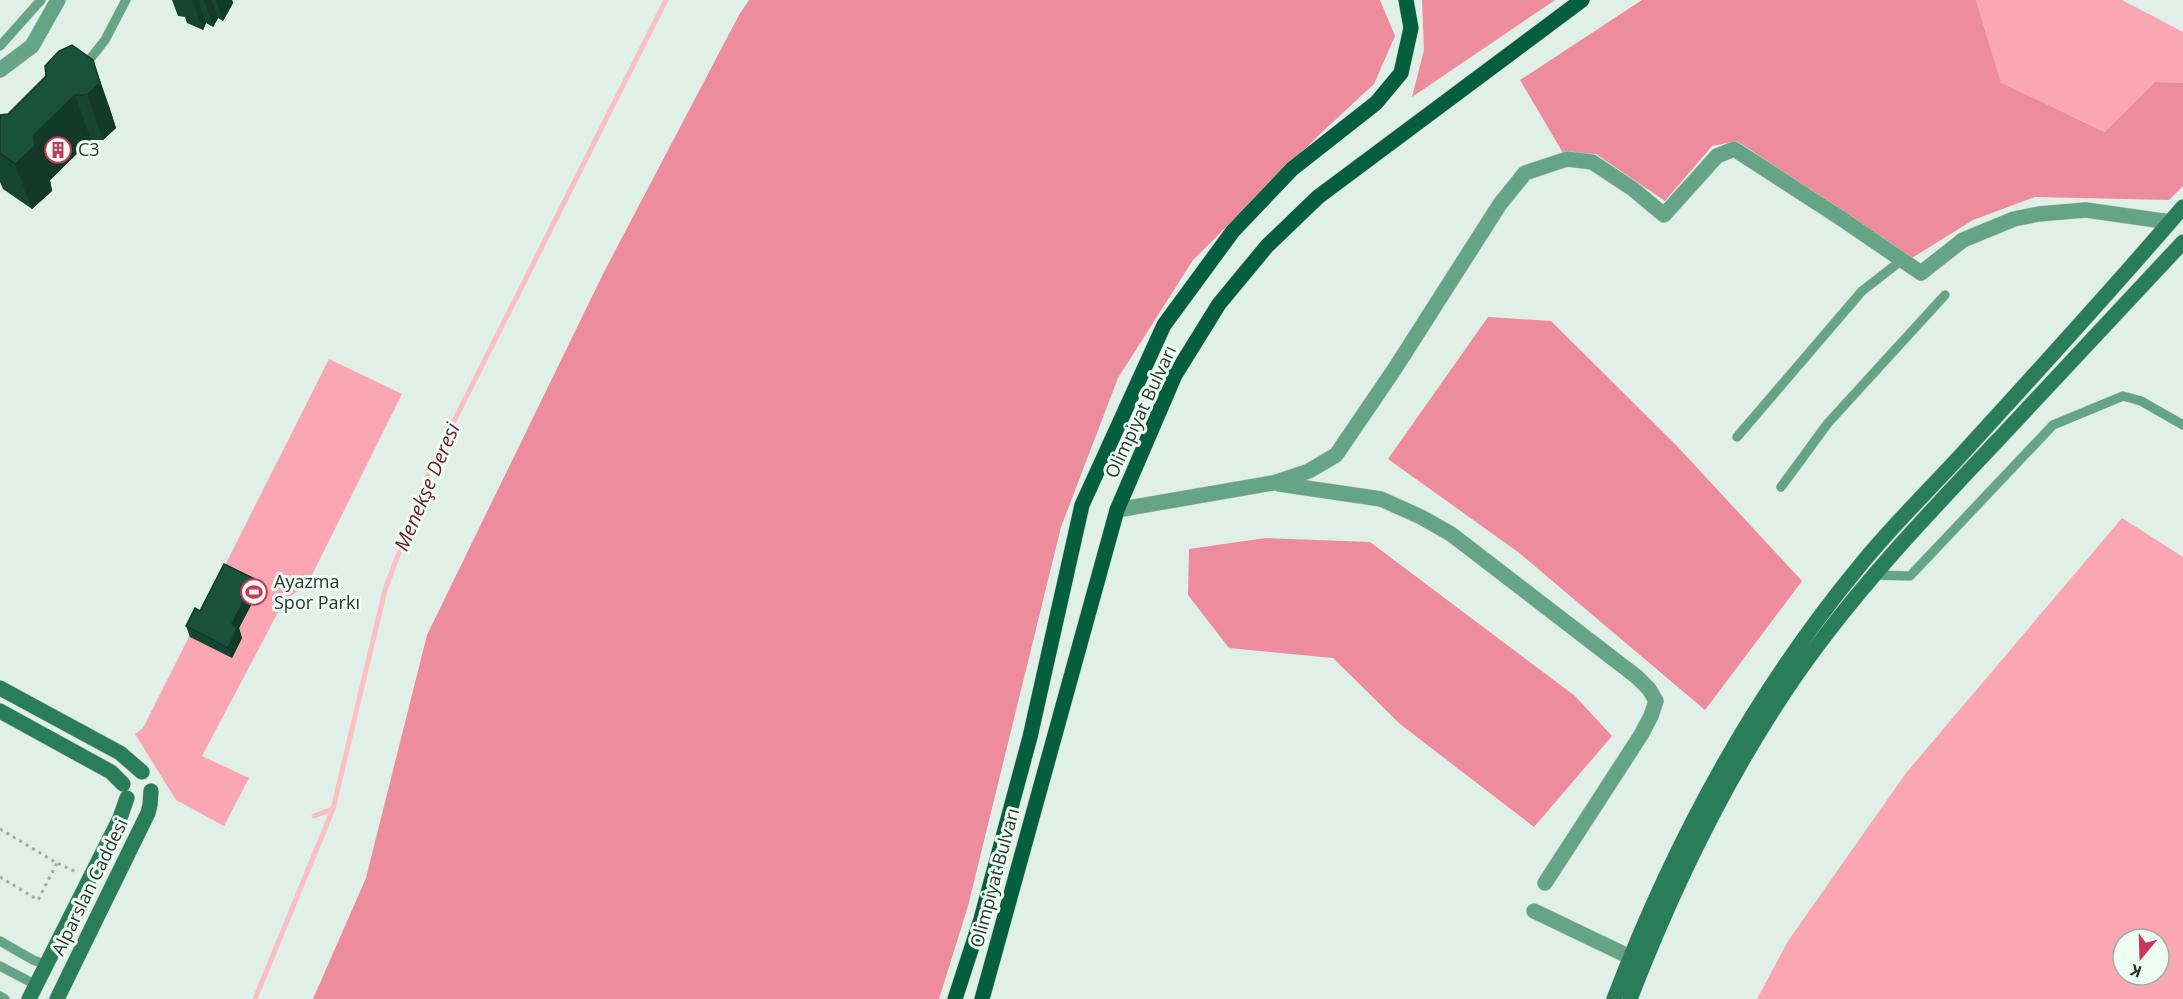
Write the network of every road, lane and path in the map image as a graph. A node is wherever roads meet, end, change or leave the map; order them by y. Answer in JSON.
{"nodes":[{"id":1,"x":41,"y":0,"type":"edge"},
{"id":2,"x":58,"y":0,"type":"edge"},
{"id":3,"x":126,"y":0,"type":"edge"},
{"id":4,"x":1406,"y":0,"type":"edge"},
{"id":5,"x":1582,"y":0,"type":"edge"},
{"id":6,"x":0,"y":46,"type":"edge"},
{"id":7,"x":0,"y":70,"type":"edge"},
{"id":8,"x":76,"y":77,"type":"edge"},
{"id":9,"x":2183,"y":207,"type":"edge"},
{"id":10,"x":2170,"y":222,"type":"junction"},
{"id":11,"x":2183,"y":242,"type":"edge"},
{"id":12,"x":1902,"y":260,"type":"junction"},
{"id":13,"x":1945,"y":295,"type":"dead end"},
{"id":14,"x":2183,"y":424,"type":"edge"},
{"id":15,"x":1737,"y":437,"type":"dead end"},
{"id":16,"x":1273,"y":483,"type":"junction"},
{"id":17,"x":1781,"y":487,"type":"dead end"},
{"id":18,"x":1117,"y":510,"type":"junction"},
{"id":19,"x":1874,"y":575,"type":"junction"},
{"id":20,"x":0,"y":688,"type":"edge"},
{"id":21,"x":0,"y":711,"type":"edge"},
{"id":22,"x":142,"y":772,"type":"junction"},
{"id":23,"x":125,"y":791,"type":"junction"},
{"id":24,"x":151,"y":791,"type":"junction"},
{"id":25,"x":0,"y":829,"type":"edge"},
{"id":26,"x":57,"y":863,"type":"junction"},
{"id":27,"x":0,"y":877,"type":"edge"},
{"id":28,"x":90,"y":879,"type":"junction"},
{"id":29,"x":1545,"y":883,"type":"dead end"},
{"id":30,"x":1534,"y":911,"type":"dead end"},
{"id":31,"x":0,"y":941,"type":"edge"},
{"id":32,"x":1630,"y":957,"type":"junction"},
{"id":33,"x":47,"y":964,"type":"junction"},
{"id":34,"x":0,"y":966,"type":"edge"},
{"id":35,"x":33,"y":992,"type":"edge"},
{"id":36,"x":0,"y":996,"type":"edge"},
{"id":37,"x":5,"y":999,"type":"edge"},
{"id":38,"x":57,"y":999,"type":"edge"},
{"id":39,"x":956,"y":999,"type":"edge"},
{"id":40,"x":982,"y":999,"type":"edge"},
{"id":41,"x":1614,"y":999,"type":"edge"},
{"id":42,"x":1630,"y":999,"type":"edge"}],
"edges":[{"from":1,"to":6,"type":"lane"},
{"from":2,"to":7,"type":"street"},
{"from":3,"to":8,"type":"lane"},
{"from":4,"to":39,"type":"main road","name":"Olimpiyat Bulvarı"},
{"from":5,"to":18,"type":"main road","name":"Olimpiyat Bulvarı"},
{"from":9,"to":10,"type":"street"},
{"from":10,"to":12,"type":"street"},
{"from":10,"to":32,"type":"street"},
{"from":11,"to":19,"type":"street"},
{"from":12,"to":15,"type":"lane"},
{"from":12,"to":16,"type":"street"},
{"from":13,"to":17,"type":"lane"},
{"from":14,"to":19,"type":"lane"},
{"from":16,"to":18,"type":"street"},
{"from":16,"to":29,"type":"street"},
{"from":18,"to":40,"type":"main road","name":"Olimpiyat Bulvarı"},
{"from":19,"to":42,"type":"street"},
{"from":20,"to":22,"type":"street"},
{"from":21,"to":23,"type":"street"},
{"from":22,"to":23,"type":"street"},
{"from":22,"to":24,"type":"street"},
{"from":23,"to":24,"type":"street"},
{"from":23,"to":28,"type":"street","name":"Alparslan Caddesi"},
{"from":24,"to":38,"type":"street","name":"Alparslan Caddesi"},
{"from":25,"to":26,"type":"path"},
{"from":26,"to":27,"type":"path"},
{"from":26,"to":28,"type":"path"},
{"from":28,"to":33,"type":"street","name":"Alparslan Caddesi"},
{"from":30,"to":32,"type":"street"},
{"from":31,"to":33,"type":"lane"},
{"from":32,"to":41,"type":"street"},
{"from":33,"to":35,"type":"street","name":"Alparslan Caddesi"},
{"from":34,"to":35,"type":"lane"},
{"from":36,"to":37,"type":"lane"}]}
